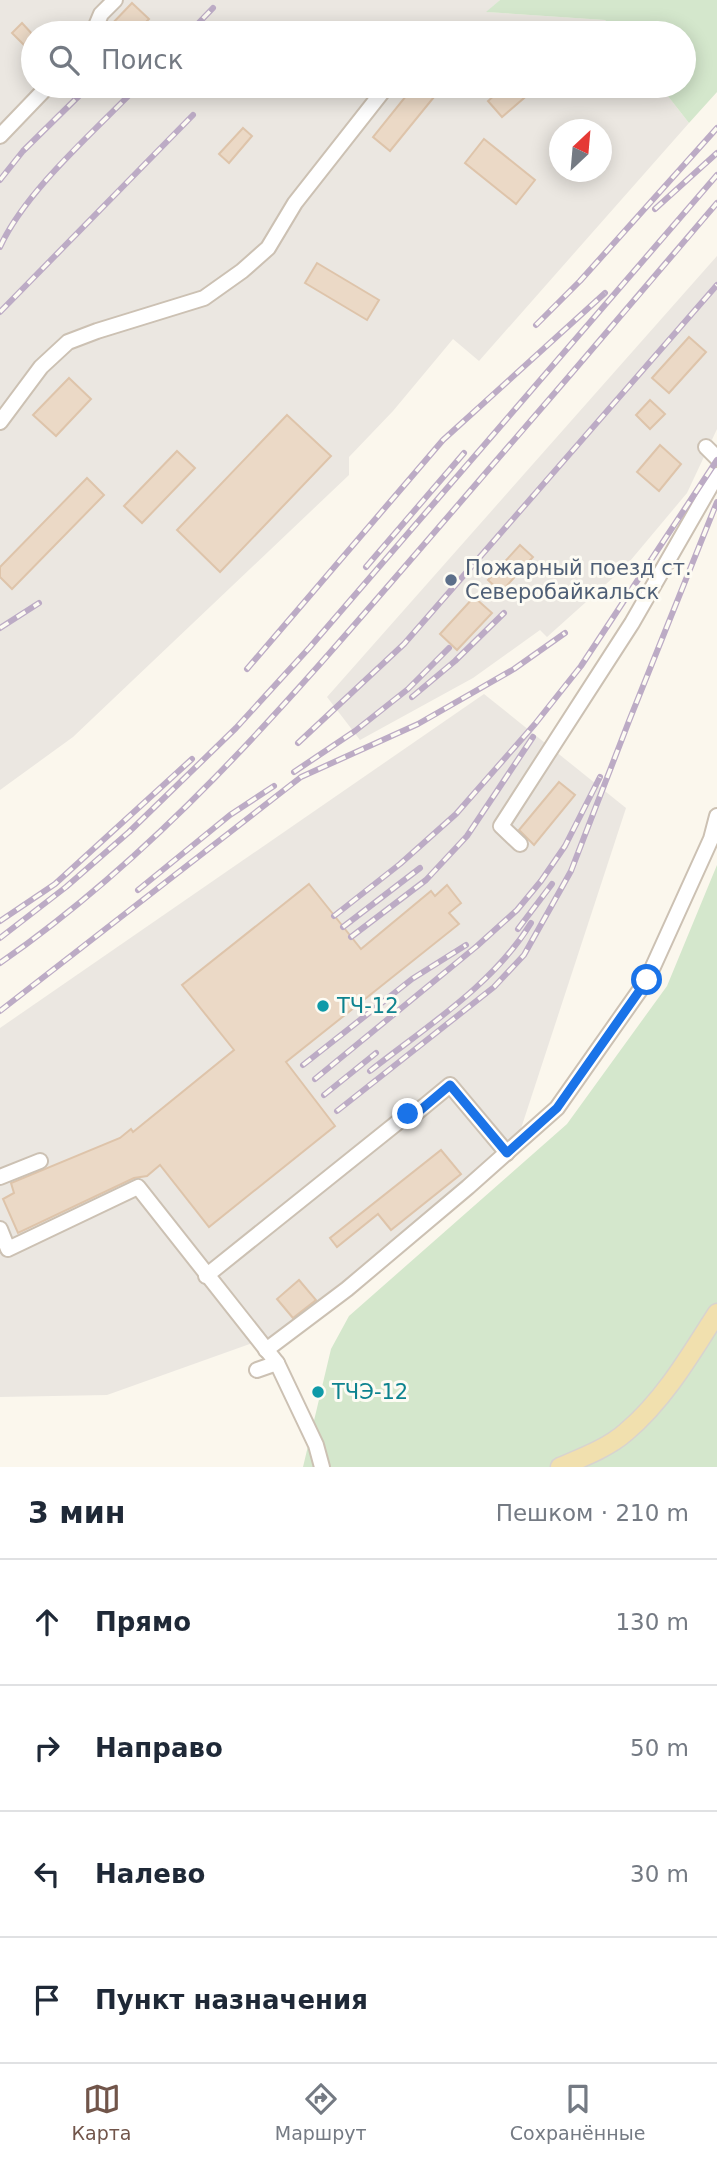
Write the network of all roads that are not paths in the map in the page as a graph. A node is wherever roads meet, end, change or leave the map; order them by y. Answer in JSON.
{"nodes":[{"id":1,"x":115,"y":0,"type":"edge"},
{"id":2,"x":98,"y":21,"type":"edge"},
{"id":3,"x":36,"y":98,"type":"edge"},
{"id":4,"x":378,"y":98,"type":"edge"},
{"id":5,"x":0,"y":136,"type":"edge"},
{"id":6,"x":0,"y":422,"type":"edge"},
{"id":7,"x":717,"y":475,"type":"edge"},
{"id":8,"x":717,"y":816,"type":"edge"},
{"id":9,"x":520,"y":844,"type":"dead end"},
{"id":10,"x":507,"y":1153,"type":"junction"},
{"id":11,"x":40,"y":1161,"type":"dead end"},
{"id":12,"x":0,"y":1177,"type":"edge"},
{"id":13,"x":0,"y":1229,"type":"edge"},
{"id":14,"x":206,"y":1276,"type":"junction"},
{"id":15,"x":717,"y":1312,"type":"edge"},
{"id":16,"x":266,"y":1350,"type":"junction"},
{"id":17,"x":277,"y":1363,"type":"junction"},
{"id":18,"x":257,"y":1370,"type":"dead end"},
{"id":19,"x":322,"y":1467,"type":"edge"},
{"id":20,"x":560,"y":1467,"type":"edge"}],
"edges":[{"from":1,"to":2,"type":"street"},
{"from":3,"to":5,"type":"street"},
{"from":4,"to":6,"type":"street"},
{"from":7,"to":9,"type":"street"},
{"from":8,"to":10,"type":"street"},
{"from":10,"to":14,"type":"street"},
{"from":10,"to":16,"type":"street"},
{"from":11,"to":12,"type":"street"},
{"from":13,"to":14,"type":"street"},
{"from":14,"to":16,"type":"street"},
{"from":15,"to":20,"type":"main road"},
{"from":16,"to":17,"type":"street"},
{"from":17,"to":18,"type":"street"},
{"from":17,"to":19,"type":"street"}]}
